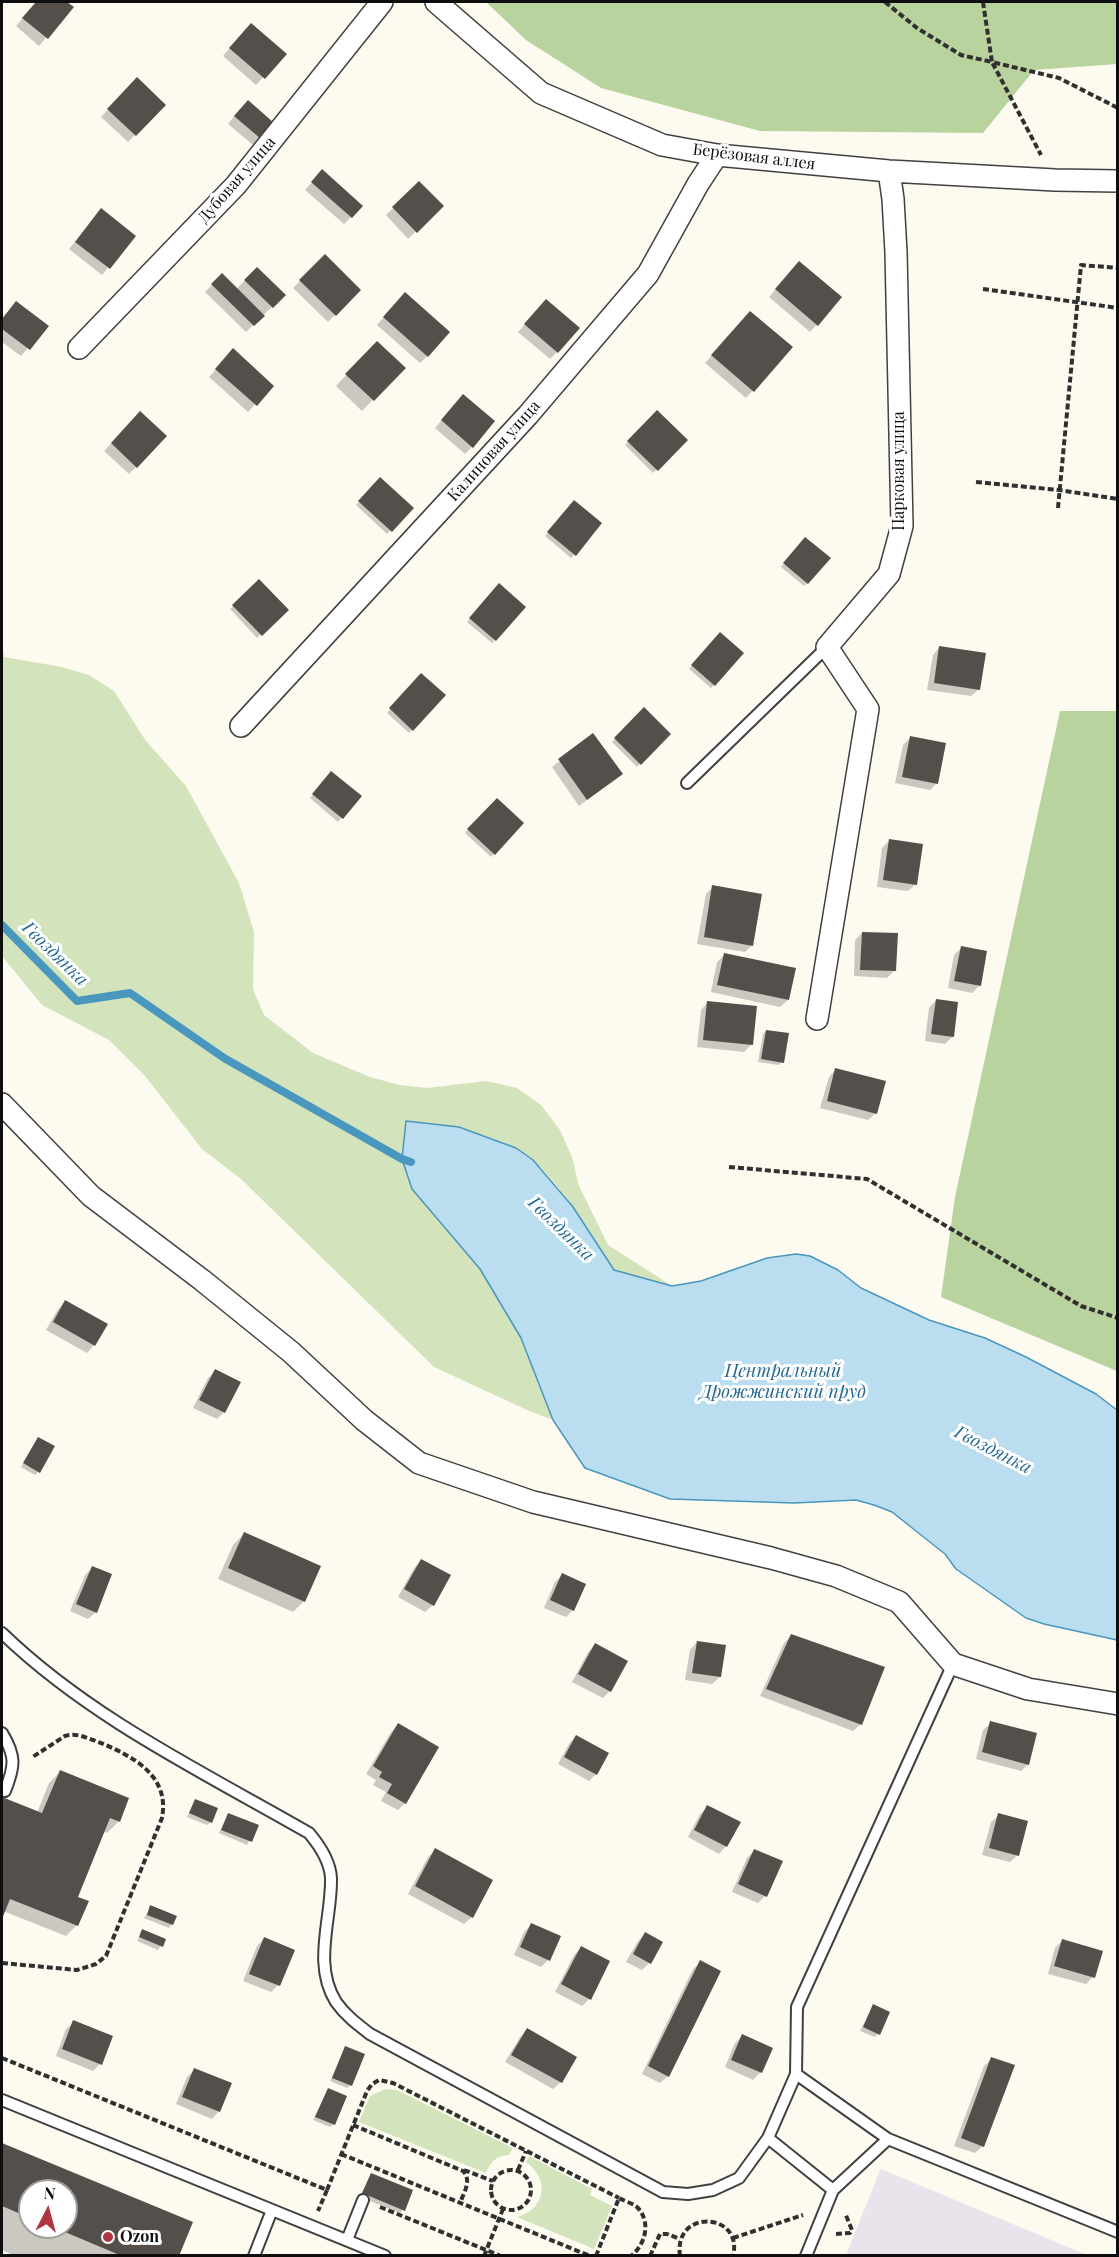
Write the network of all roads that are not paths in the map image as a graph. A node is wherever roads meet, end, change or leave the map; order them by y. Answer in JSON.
{"nodes":[{"id":1,"x":382,"y":2,"type":"edge"},
{"id":2,"x":436,"y":2,"type":"edge"},
{"id":3,"x":717,"y":155,"type":"junction"},
{"id":4,"x":889,"y":171,"type":"junction"},
{"id":5,"x":1118,"y":181,"type":"edge"},
{"id":6,"x":79,"y":348,"type":"dead end"},
{"id":7,"x":826,"y":647,"type":"junction"},
{"id":8,"x":241,"y":726,"type":"dead end"},
{"id":9,"x":687,"y":783,"type":"dead end"},
{"id":10,"x":817,"y":1019,"type":"dead end"},
{"id":11,"x":2,"y":1104,"type":"edge"},
{"id":12,"x":2,"y":1633,"type":"edge"},
{"id":13,"x":954,"y":1664,"type":"junction"},
{"id":14,"x":1118,"y":1704,"type":"edge"},
{"id":15,"x":2,"y":1733,"type":"edge"},
{"id":16,"x":5,"y":1791,"type":"dead end"},
{"id":17,"x":796,"y":2074,"type":"junction"},
{"id":18,"x":2,"y":2100,"type":"edge"},
{"id":19,"x":768,"y":2138,"type":"junction"},
{"id":20,"x":888,"y":2139,"type":"junction"},
{"id":21,"x":833,"y":2190,"type":"junction"},
{"id":22,"x":363,"y":2200,"type":"road end"},
{"id":23,"x":272,"y":2210,"type":"junction"},
{"id":24,"x":1118,"y":2232,"type":"edge"},
{"id":25,"x":347,"y":2240,"type":"junction"},
{"id":26,"x":254,"y":2256,"type":"edge"},
{"id":27,"x":386,"y":2256,"type":"edge"},
{"id":28,"x":806,"y":2256,"type":"edge"}],
"edges":[{"from":1,"to":6,"type":"street","name":"Дубовая улица"},
{"from":2,"to":3,"type":"street","name":"Берёзовая аллея"},
{"from":3,"to":4,"type":"street","name":"Берёзовая аллея"},
{"from":3,"to":8,"type":"street","name":"Калиновая улица"},
{"from":4,"to":5,"type":"street","name":"Берёзовая аллея"},
{"from":4,"to":7,"type":"street","name":"Парковая улица"},
{"from":7,"to":9,"type":"lane"},
{"from":7,"to":10,"type":"street"},
{"from":11,"to":13,"type":"street"},
{"from":12,"to":19,"type":"lane"},
{"from":13,"to":14,"type":"street"},
{"from":13,"to":17,"type":"lane"},
{"from":15,"to":16,"type":"lane"},
{"from":17,"to":19,"type":"lane"},
{"from":17,"to":20,"type":"lane"},
{"from":18,"to":23,"type":"lane"},
{"from":19,"to":21,"type":"lane"},
{"from":20,"to":21,"type":"lane"},
{"from":20,"to":24,"type":"lane"},
{"from":21,"to":28,"type":"lane"},
{"from":22,"to":25,"type":"lane"},
{"from":23,"to":25,"type":"lane"},
{"from":23,"to":26,"type":"lane"},
{"from":25,"to":27,"type":"lane"}]}
